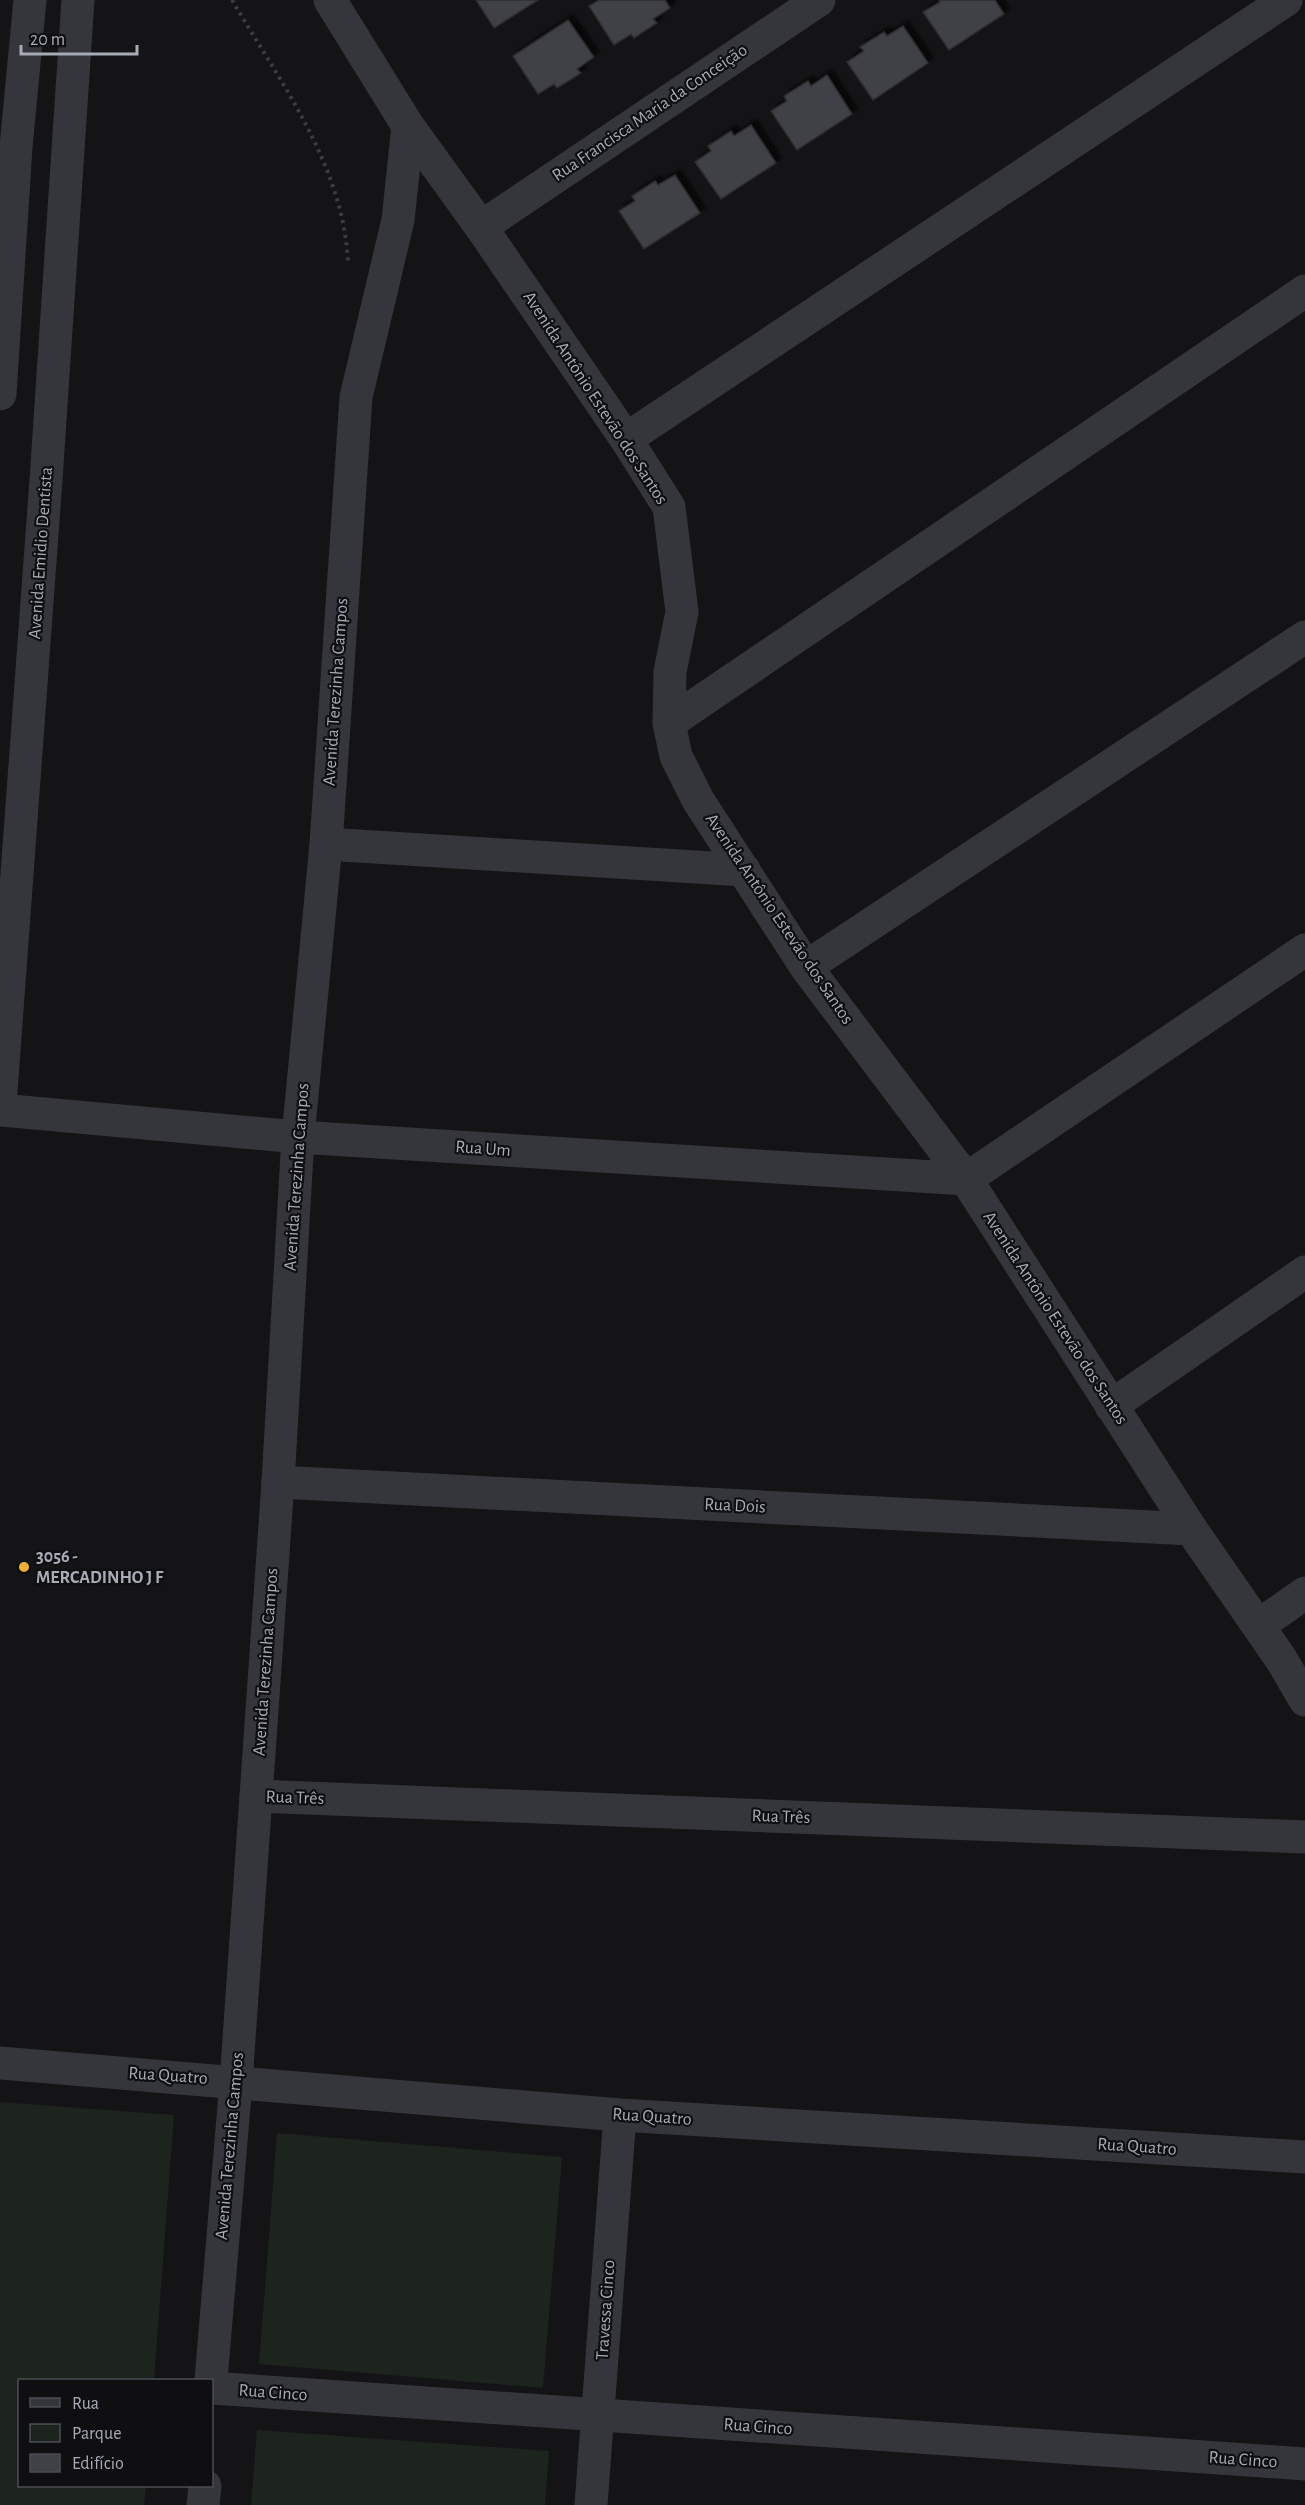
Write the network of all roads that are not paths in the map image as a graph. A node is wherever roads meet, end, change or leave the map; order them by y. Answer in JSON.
{"nodes":[{"id":1,"x":30,"y":0,"type":"edge"},
{"id":2,"x":78,"y":0,"type":"edge"},
{"id":3,"x":819,"y":0,"type":"edge"},
{"id":4,"x":1286,"y":0,"type":"edge"},
{"id":5,"x":1293,"y":0,"type":"edge"},
{"id":6,"x":333,"y":1,"type":"edge"},
{"id":7,"x":1305,"y":17,"type":"edge"},
{"id":8,"x":408,"y":126,"type":"junction"},
{"id":9,"x":6,"y":213,"type":"edge"},
{"id":10,"x":63,"y":215,"type":"junction"},
{"id":11,"x":481,"y":227,"type":"junction"},
{"id":12,"x":1305,"y":291,"type":"edge"},
{"id":13,"x":0,"y":394,"type":"edge"},
{"id":14,"x":627,"y":439,"type":"junction"},
{"id":15,"x":1305,"y":637,"type":"edge"},
{"id":16,"x":669,"y":723,"type":"junction"},
{"id":17,"x":326,"y":844,"type":"junction"},
{"id":18,"x":744,"y":870,"type":"junction"},
{"id":19,"x":1305,"y":950,"type":"edge"},
{"id":20,"x":806,"y":967,"type":"junction"},
{"id":21,"x":0,"y":1108,"type":"edge"},
{"id":22,"x":298,"y":1137,"type":"junction"},
{"id":23,"x":966,"y":1179,"type":"junction"},
{"id":24,"x":1305,"y":1272,"type":"edge"},
{"id":25,"x":1112,"y":1406,"type":"junction"},
{"id":26,"x":278,"y":1482,"type":"junction"},
{"id":27,"x":1191,"y":1529,"type":"junction"},
{"id":28,"x":1305,"y":1593,"type":"edge"},
{"id":29,"x":1258,"y":1626,"type":"junction"},
{"id":30,"x":1305,"y":1700,"type":"edge"},
{"id":31,"x":256,"y":1797,"type":"junction"},
{"id":32,"x":1305,"y":1837,"type":"edge"},
{"id":33,"x":0,"y":2063,"type":"edge"},
{"id":34,"x":236,"y":2082,"type":"junction"},
{"id":35,"x":620,"y":2115,"type":"junction"},
{"id":36,"x":1305,"y":2157,"type":"edge"},
{"id":37,"x":211,"y":2379,"type":"edge"},
{"id":38,"x":213,"y":2388,"type":"edge"},
{"id":39,"x":598,"y":2416,"type":"junction"},
{"id":40,"x":1305,"y":2464,"type":"edge"},
{"id":41,"x":205,"y":2487,"type":"edge"},
{"id":42,"x":204,"y":2505,"type":"edge"},
{"id":43,"x":591,"y":2505,"type":"edge"}],
"edges":[{"from":1,"to":9,"type":"street"},
{"from":2,"to":10,"type":"street","name":"Avenida Emidio Dentista"},
{"from":3,"to":11,"type":"street","name":"Rua Francisca Maria da Conceição"},
{"from":4,"to":14,"type":"street"},
{"from":5,"to":7,"type":"street"},
{"from":6,"to":8,"type":"street"},
{"from":8,"to":11,"type":"street","name":"Avenida Antônio Estevão dos Santos"},
{"from":8,"to":17,"type":"street","name":"Avenida Terezinha Campos"},
{"from":9,"to":10,"type":"street"},
{"from":9,"to":13,"type":"street"},
{"from":10,"to":21,"type":"street","name":"Avenida Emidio Dentista"},
{"from":11,"to":14,"type":"street","name":"Avenida Antônio Estevão dos Santos"},
{"from":12,"to":16,"type":"street"},
{"from":14,"to":16,"type":"street","name":"Avenida Antônio Estevão dos Santos"},
{"from":15,"to":20,"type":"street"},
{"from":16,"to":18,"type":"street","name":"Avenida Antônio Estevão dos Santos"},
{"from":17,"to":18,"type":"street"},
{"from":17,"to":22,"type":"street","name":"Avenida Terezinha Campos"},
{"from":18,"to":20,"type":"street","name":"Avenida Antônio Estevão dos Santos"},
{"from":19,"to":23,"type":"street"},
{"from":20,"to":23,"type":"street","name":"Avenida Antônio Estevão dos Santos"},
{"from":21,"to":22,"type":"street","name":"Rua Um"},
{"from":22,"to":23,"type":"street","name":"Rua Um"},
{"from":22,"to":26,"type":"street","name":"Avenida Terezinha Campos"},
{"from":23,"to":25,"type":"street","name":"Avenida Antônio Estevão dos Santos"},
{"from":24,"to":25,"type":"street"},
{"from":25,"to":27,"type":"street","name":"Avenida Antônio Estevão dos Santos"},
{"from":26,"to":27,"type":"street","name":"Rua Dois"},
{"from":26,"to":31,"type":"street","name":"Avenida Terezinha Campos"},
{"from":27,"to":29,"type":"street","name":"Avenida Antônio Estevão dos Santos"},
{"from":28,"to":29,"type":"street"},
{"from":29,"to":30,"type":"street","name":"Avenida Antônio Estevão dos Santos"},
{"from":31,"to":32,"type":"street","name":"Rua Três"},
{"from":31,"to":34,"type":"street","name":"Avenida Terezinha Campos"},
{"from":33,"to":34,"type":"street","name":"Rua Quatro"},
{"from":34,"to":35,"type":"street","name":"Rua Quatro"},
{"from":34,"to":37,"type":"street","name":"Avenida Terezinha Campos"},
{"from":35,"to":36,"type":"street","name":"Rua Quatro"},
{"from":35,"to":39,"type":"street","name":"Travessa Cinco"},
{"from":38,"to":39,"type":"street","name":"Rua Cinco"},
{"from":39,"to":40,"type":"street","name":"Rua Cinco"},
{"from":39,"to":43,"type":"street","name":"Travessa Cinco"},
{"from":41,"to":42,"type":"street"}]}
